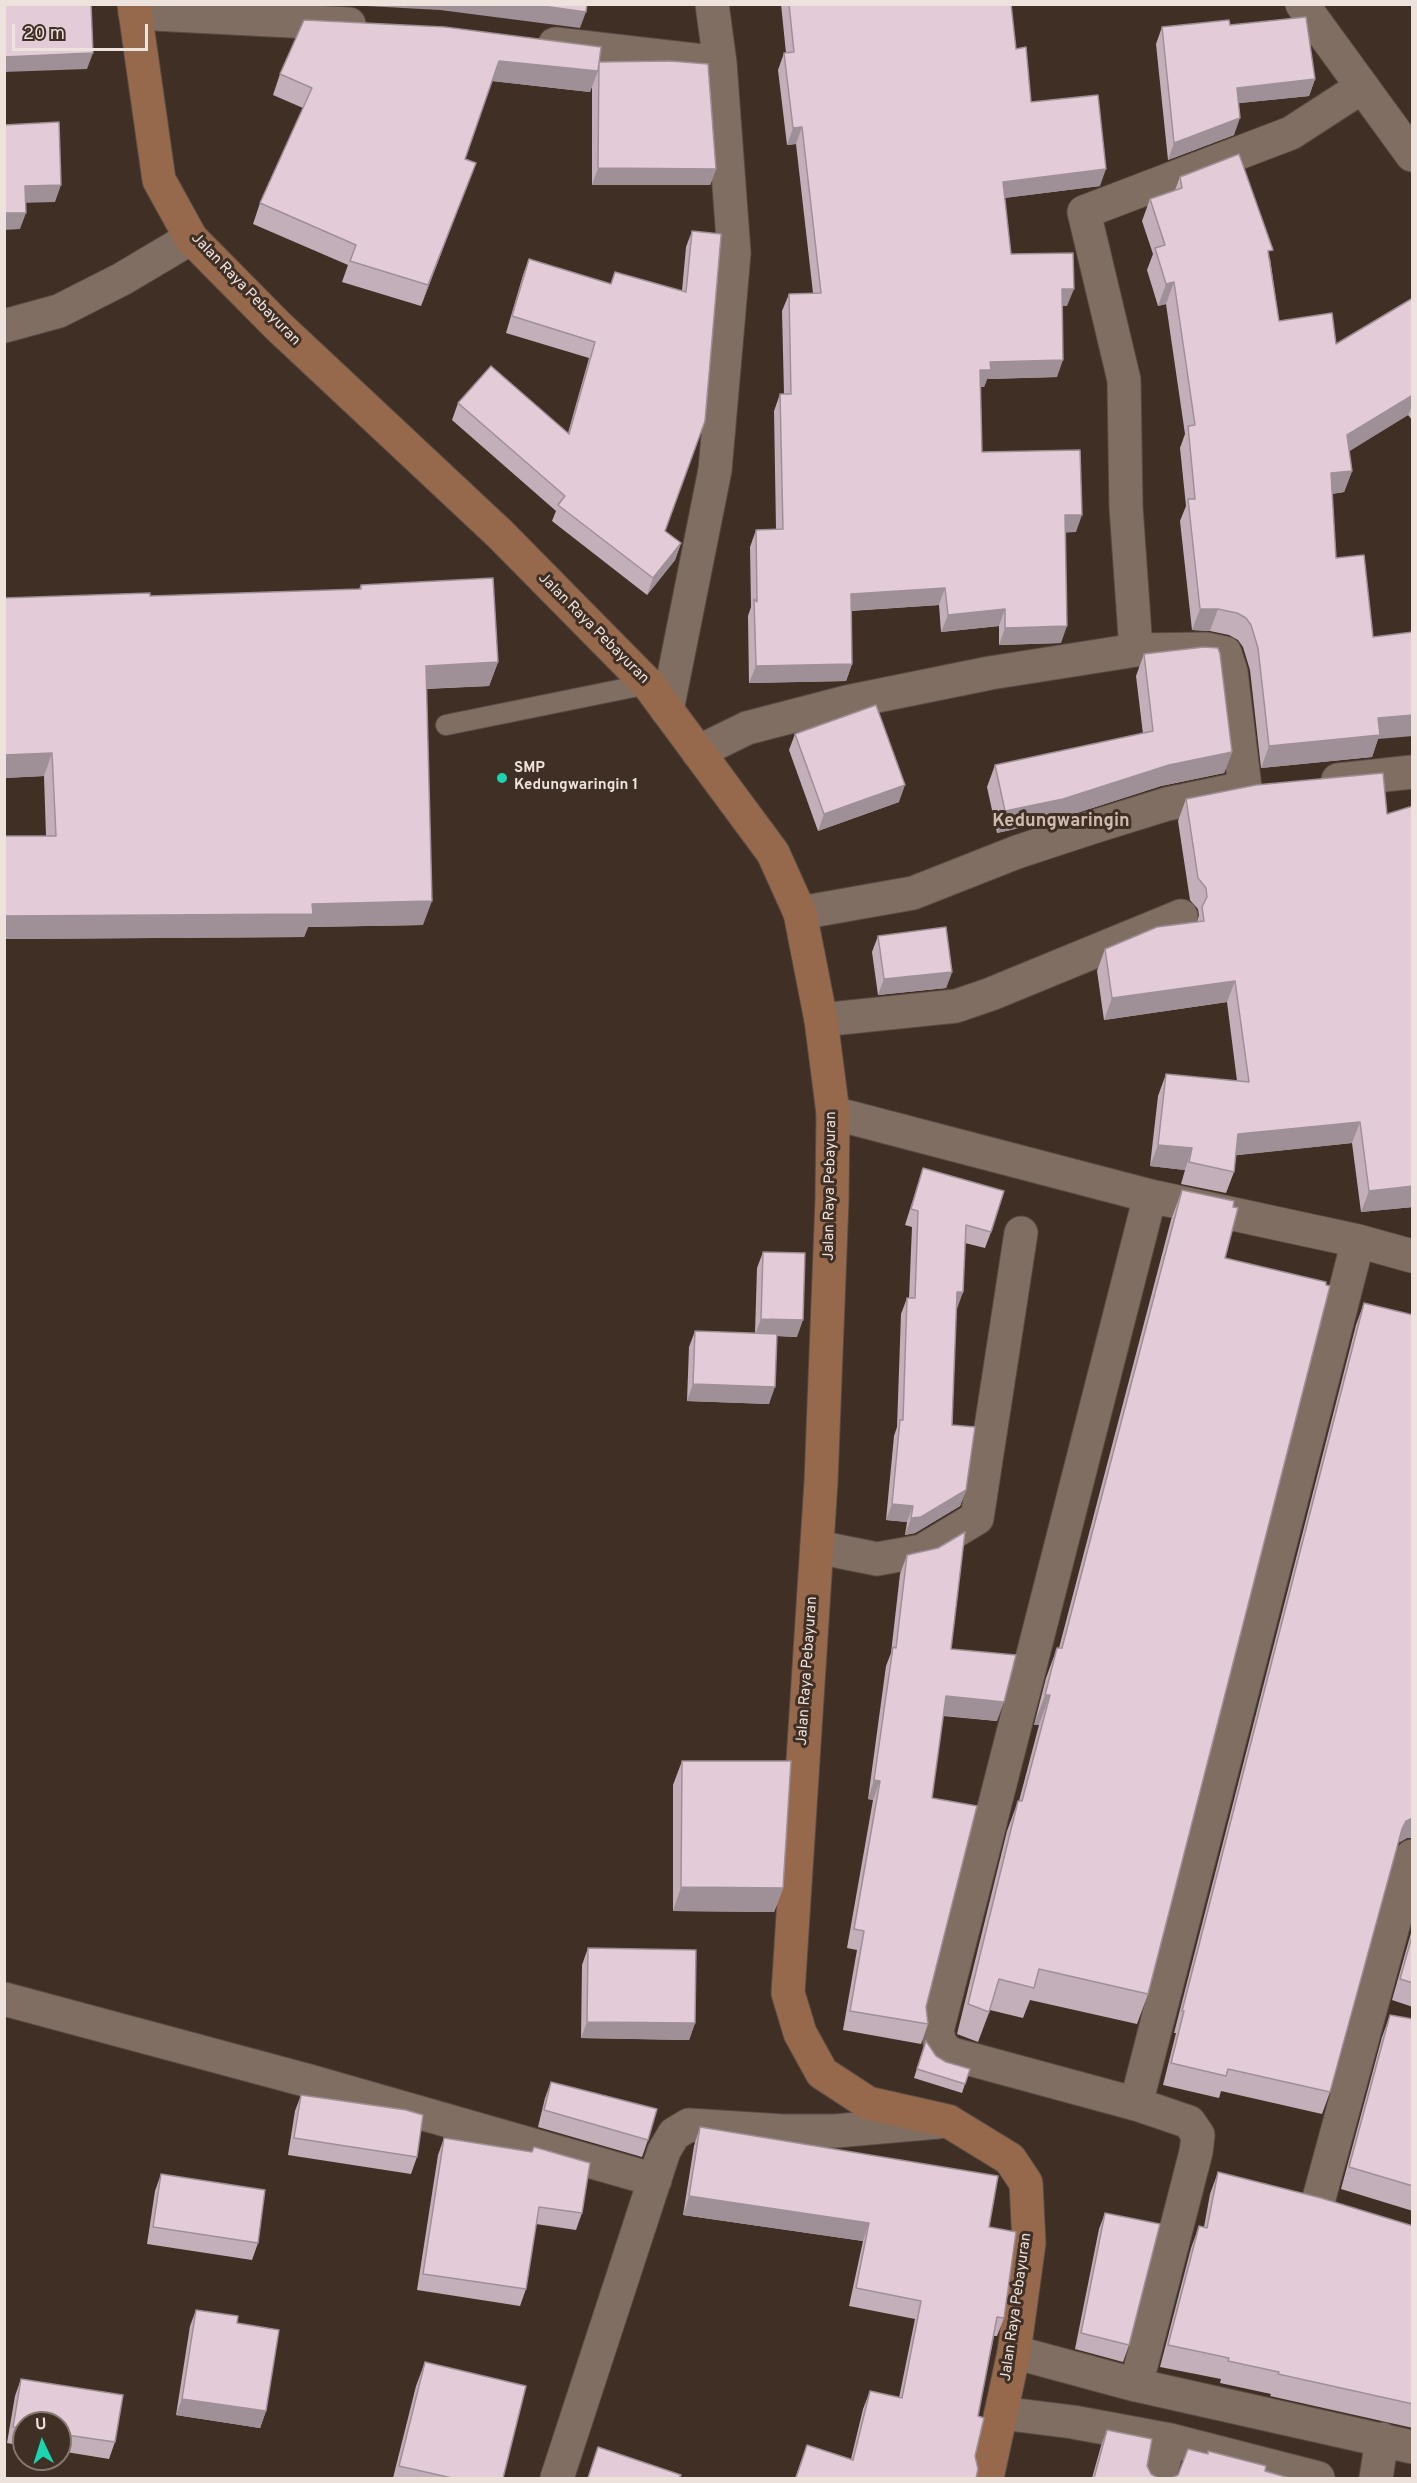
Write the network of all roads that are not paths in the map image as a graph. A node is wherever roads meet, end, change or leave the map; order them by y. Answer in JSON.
{"nodes":[{"id":1,"x":712,"y":4,"type":"edge"},
{"id":2,"x":1302,"y":4,"type":"edge"},
{"id":3,"x":134,"y":9,"type":"edge"},
{"id":4,"x":380,"y":26,"type":"edge"},
{"id":5,"x":520,"y":39,"type":"edge"},
{"id":6,"x":720,"y":63,"type":"junction"},
{"id":7,"x":1362,"y":87,"type":"junction"},
{"id":8,"x":1403,"y":119,"type":"edge"},
{"id":9,"x":1413,"y":155,"type":"edge"},
{"id":10,"x":191,"y":238,"type":"junction"},
{"id":11,"x":4,"y":326,"type":"edge"},
{"id":12,"x":1136,"y":650,"type":"junction"},
{"id":13,"x":648,"y":684,"type":"junction"},
{"id":14,"x":667,"y":710,"type":"junction"},
{"id":15,"x":446,"y":725,"type":"dead end"},
{"id":16,"x":698,"y":752,"type":"junction"},
{"id":17,"x":1413,"y":772,"type":"edge"},
{"id":18,"x":1312,"y":782,"type":"edge"},
{"id":19,"x":1278,"y":785,"type":"edge"},
{"id":20,"x":1245,"y":788,"type":"junction"},
{"id":21,"x":800,"y":913,"type":"junction"},
{"id":22,"x":1181,"y":915,"type":"dead end"},
{"id":23,"x":821,"y":1020,"type":"junction"},
{"id":24,"x":833,"y":1113,"type":"junction"},
{"id":25,"x":1150,"y":1196,"type":"junction"},
{"id":26,"x":1022,"y":1233,"type":"dead end"},
{"id":27,"x":1358,"y":1241,"type":"junction"},
{"id":28,"x":1413,"y":1256,"type":"edge"},
{"id":29,"x":816,"y":1547,"type":"junction"},
{"id":30,"x":1413,"y":1856,"type":"edge"},
{"id":31,"x":4,"y":1999,"type":"edge"},
{"id":32,"x":1370,"y":2014,"type":"junction"},
{"id":33,"x":1402,"y":2022,"type":"edge"},
{"id":34,"x":1136,"y":2104,"type":"junction"},
{"id":35,"x":948,"y":2121,"type":"junction"},
{"id":36,"x":1190,"y":2169,"type":"junction"},
{"id":37,"x":1222,"y":2177,"type":"edge"},
{"id":38,"x":655,"y":2180,"type":"junction"},
{"id":39,"x":1286,"y":2194,"type":"edge"},
{"id":40,"x":1318,"y":2202,"type":"junction"},
{"id":41,"x":1350,"y":2211,"type":"edge"},
{"id":42,"x":1014,"y":2352,"type":"junction"},
{"id":43,"x":1136,"y":2385,"type":"junction"},
{"id":44,"x":1001,"y":2413,"type":"junction"},
{"id":45,"x":1170,"y":2440,"type":"junction"},
{"id":46,"x":1397,"y":2443,"type":"edge"},
{"id":47,"x":557,"y":2478,"type":"edge"},
{"id":48,"x":987,"y":2478,"type":"edge"},
{"id":49,"x":1159,"y":2478,"type":"edge"},
{"id":50,"x":1318,"y":2478,"type":"edge"},
{"id":51,"x":1376,"y":2478,"type":"edge"}],
"edges":[{"from":1,"to":6,"type":"street"},
{"from":2,"to":7,"type":"street"},
{"from":3,"to":4,"type":"street"},
{"from":3,"to":10,"type":"main road","name":"Jalan Raya Pebayuran"},
{"from":5,"to":6,"type":"street"},
{"from":6,"to":14,"type":"street"},
{"from":7,"to":8,"type":"street"},
{"from":7,"to":12,"type":"street"},
{"from":8,"to":9,"type":"street"},
{"from":10,"to":11,"type":"street"},
{"from":10,"to":13,"type":"main road","name":"Jalan Raya Pebayuran"},
{"from":12,"to":16,"type":"street"},
{"from":12,"to":20,"type":"street"},
{"from":13,"to":14,"type":"main road","name":"Jalan Raya Pebayuran"},
{"from":13,"to":15,"type":"lane"},
{"from":14,"to":16,"type":"main road","name":"Jalan Raya Pebayuran"},
{"from":16,"to":21,"type":"main road","name":"Jalan Raya Pebayuran"},
{"from":17,"to":18,"type":"street"},
{"from":19,"to":20,"type":"street"},
{"from":20,"to":21,"type":"street"},
{"from":21,"to":23,"type":"main road","name":"Jalan Raya Pebayuran"},
{"from":22,"to":23,"type":"street"},
{"from":23,"to":24,"type":"main road","name":"Jalan Raya Pebayuran"},
{"from":24,"to":25,"type":"street"},
{"from":24,"to":29,"type":"main road","name":"Jalan Raya Pebayuran"},
{"from":25,"to":27,"type":"street"},
{"from":25,"to":34,"type":"street"},
{"from":26,"to":29,"type":"street"},
{"from":27,"to":28,"type":"street"},
{"from":27,"to":34,"type":"street"},
{"from":29,"to":35,"type":"main road","name":"Jalan Raya Pebayuran"},
{"from":30,"to":32,"type":"street"},
{"from":31,"to":38,"type":"street"},
{"from":32,"to":33,"type":"street"},
{"from":32,"to":40,"type":"street"},
{"from":34,"to":36,"type":"street"},
{"from":35,"to":38,"type":"street"},
{"from":35,"to":42,"type":"main road","name":"Jalan Raya Pebayuran"},
{"from":36,"to":37,"type":"street"},
{"from":36,"to":43,"type":"street"},
{"from":38,"to":47,"type":"street"},
{"from":39,"to":40,"type":"street"},
{"from":40,"to":41,"type":"street"},
{"from":42,"to":43,"type":"street"},
{"from":42,"to":44,"type":"main road","name":"Jalan Raya Pebayuran"},
{"from":43,"to":46,"type":"street"},
{"from":44,"to":45,"type":"street"},
{"from":44,"to":48,"type":"main road","name":"Jalan Raya Pebayuran"},
{"from":45,"to":49,"type":"street"},
{"from":45,"to":50,"type":"street"},
{"from":46,"to":51,"type":"street"}]}
